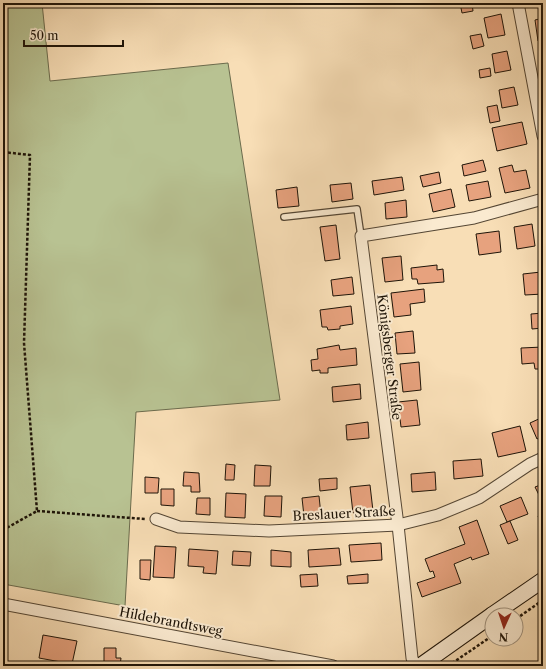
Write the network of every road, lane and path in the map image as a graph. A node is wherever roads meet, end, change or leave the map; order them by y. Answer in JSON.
{"nodes":[{"id":1,"x":518,"y":3,"type":"edge"},
{"id":2,"x":543,"y":136,"type":"edge"},
{"id":3,"x":3,"y":152,"type":"edge"},
{"id":4,"x":543,"y":199,"type":"edge"},
{"id":5,"x":284,"y":217,"type":"dead end"},
{"id":6,"x":361,"y":236,"type":"junction"},
{"id":7,"x":543,"y":458,"type":"edge"},
{"id":8,"x":37,"y":511,"type":"junction"},
{"id":9,"x":156,"y":519,"type":"joint"},
{"id":10,"x":398,"y":525,"type":"junction"},
{"id":11,"x":3,"y":530,"type":"edge"},
{"id":12,"x":543,"y":580,"type":"edge"},
{"id":13,"x":543,"y":600,"type":"edge"},
{"id":14,"x":3,"y":604,"type":"edge"},
{"id":15,"x":504,"y":607,"type":"edge"},
{"id":16,"x":524,"y":613,"type":"edge"},
{"id":17,"x":484,"y":621,"type":"edge"},
{"id":18,"x":484,"y":641,"type":"edge"},
{"id":19,"x":333,"y":666,"type":"edge"},
{"id":20,"x":415,"y":666,"type":"edge"},
{"id":21,"x":420,"y":666,"type":"edge"},
{"id":22,"x":448,"y":666,"type":"edge"}],
"edges":[{"from":1,"to":2,"type":"street"},
{"from":3,"to":8,"type":"path"},
{"from":4,"to":6,"type":"street"},
{"from":5,"to":6,"type":"lane"},
{"from":6,"to":10,"type":"street","name":"Königsberger Straße"},
{"from":7,"to":10,"type":"street","name":"Breslauer Straße"},
{"from":8,"to":9,"type":"path"},
{"from":8,"to":11,"type":"path"},
{"from":9,"to":10,"type":"street","name":"Breslauer Straße"},
{"from":10,"to":20,"type":"street","name":"Königsberger Straße"},
{"from":12,"to":15,"type":"main road"},
{"from":13,"to":16,"type":"path"},
{"from":14,"to":19,"type":"street","name":"Hildebrandtsweg"},
{"from":17,"to":21,"type":"main road"},
{"from":18,"to":22,"type":"path"}]}
